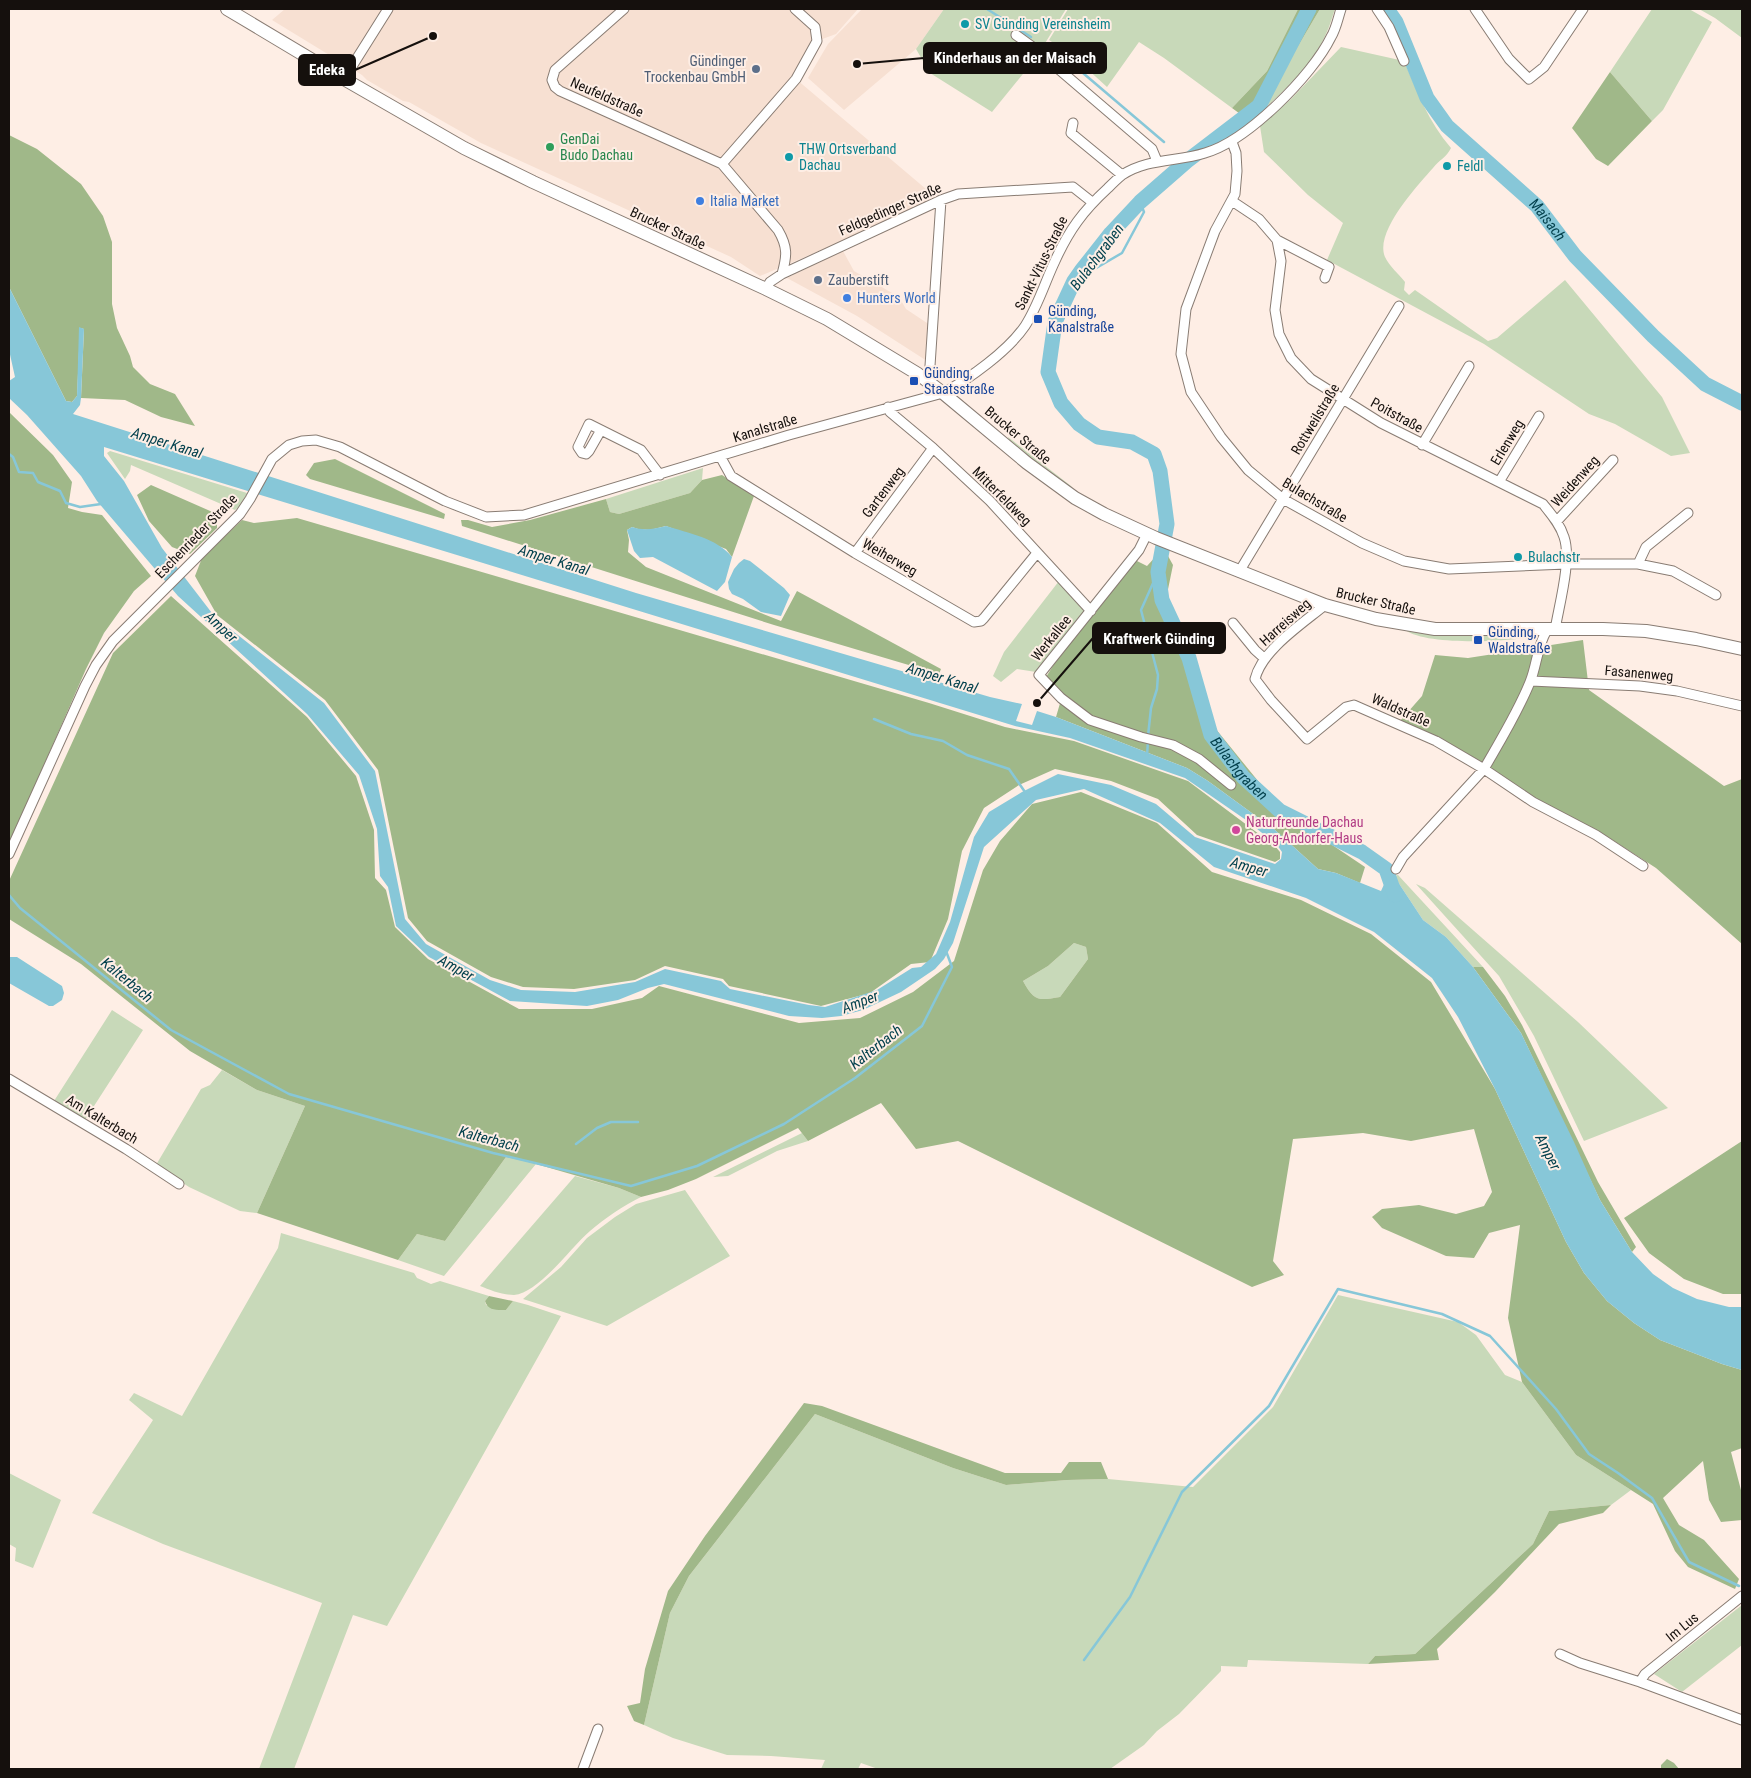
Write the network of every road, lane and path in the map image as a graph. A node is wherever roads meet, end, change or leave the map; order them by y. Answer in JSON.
{"nodes":[{"id":1,"x":227,"y":9,"type":"edge"},
{"id":2,"x":388,"y":9,"type":"edge"},
{"id":3,"x":624,"y":9,"type":"edge"},
{"id":4,"x":795,"y":9,"type":"edge"},
{"id":5,"x":1341,"y":9,"type":"edge"},
{"id":6,"x":1377,"y":9,"type":"edge"},
{"id":7,"x":1475,"y":9,"type":"edge"},
{"id":8,"x":1583,"y":9,"type":"edge"},
{"id":9,"x":1016,"y":35,"type":"dead end"},
{"id":10,"x":1404,"y":61,"type":"dead end"},
{"id":11,"x":344,"y":79,"type":"junction"},
{"id":12,"x":1073,"y":123,"type":"dead end"},
{"id":13,"x":1232,"y":142,"type":"junction"},
{"id":14,"x":1156,"y":161,"type":"junction"},
{"id":15,"x":722,"y":164,"type":"junction"},
{"id":16,"x":1122,"y":176,"type":"junction"},
{"id":17,"x":941,"y":200,"type":"junction"},
{"id":18,"x":1232,"y":201,"type":"junction"},
{"id":19,"x":1092,"y":202,"type":"junction"},
{"id":20,"x":1277,"y":240,"type":"junction"},
{"id":21,"x":782,"y":274,"type":"junction"},
{"id":22,"x":1325,"y":278,"type":"dead end"},
{"id":23,"x":766,"y":289,"type":"junction"},
{"id":24,"x":1399,"y":306,"type":"dead end"},
{"id":25,"x":930,"y":366,"type":"dead end"},
{"id":26,"x":1469,"y":366,"type":"dead end"},
{"id":27,"x":943,"y":393,"type":"junction"},
{"id":28,"x":1342,"y":400,"type":"junction"},
{"id":29,"x":888,"y":407,"type":"junction"},
{"id":30,"x":1539,"y":416,"type":"dead end"},
{"id":31,"x":600,"y":430,"type":"dead end"},
{"id":32,"x":1422,"y":444,"type":"junction"},
{"id":33,"x":933,"y":448,"type":"junction"},
{"id":34,"x":720,"y":456,"type":"junction"},
{"id":35,"x":1614,"y":460,"type":"dead end"},
{"id":36,"x":660,"y":475,"type":"junction"},
{"id":37,"x":1499,"y":482,"type":"junction"},
{"id":38,"x":596,"y":494,"type":"joint"},
{"id":39,"x":1283,"y":499,"type":"junction"},
{"id":40,"x":1688,"y":513,"type":"dead end"},
{"id":41,"x":1557,"y":521,"type":"junction"},
{"id":42,"x":1152,"y":536,"type":"junction"},
{"id":43,"x":855,"y":552,"type":"junction"},
{"id":44,"x":1038,"y":553,"type":"junction"},
{"id":45,"x":1566,"y":564,"type":"junction"},
{"id":46,"x":1638,"y":564,"type":"junction"},
{"id":47,"x":1239,"y":572,"type":"junction"},
{"id":48,"x":1716,"y":595,"type":"dead end"},
{"id":49,"x":1325,"y":605,"type":"junction"},
{"id":50,"x":1091,"y":611,"type":"junction"},
{"id":51,"x":1233,"y":623,"type":"dead end"},
{"id":52,"x":1551,"y":630,"type":"junction"},
{"id":53,"x":1742,"y":649,"type":"edge"},
{"id":54,"x":1265,"y":659,"type":"junction"},
{"id":55,"x":1256,"y":674,"type":"joint"},
{"id":56,"x":1530,"y":681,"type":"junction"},
{"id":57,"x":1742,"y":706,"type":"edge"},
{"id":58,"x":1484,"y":769,"type":"junction"},
{"id":59,"x":1231,"y":785,"type":"dead end"},
{"id":60,"x":9,"y":854,"type":"edge"},
{"id":61,"x":1643,"y":866,"type":"dead end"},
{"id":62,"x":1396,"y":869,"type":"dead end"},
{"id":63,"x":9,"y":1079,"type":"edge"},
{"id":64,"x":179,"y":1184,"type":"dead end"},
{"id":65,"x":1742,"y":1596,"type":"edge"},
{"id":66,"x":1560,"y":1654,"type":"dead end"},
{"id":67,"x":1640,"y":1682,"type":"junction"},
{"id":68,"x":1742,"y":1720,"type":"edge"},
{"id":69,"x":598,"y":1730,"type":"dead end"},
{"id":70,"x":583,"y":1769,"type":"edge"}],
"edges":[{"from":1,"to":11,"type":"main road","name":"Brucker Straße"},
{"from":2,"to":11,"type":"street"},
{"from":3,"to":15,"type":"street","name":"Neufeldstraße"},
{"from":4,"to":15,"type":"street"},
{"from":5,"to":13,"type":"street","name":"Sankt-Vitus-Straße"},
{"from":6,"to":10,"type":"street"},
{"from":7,"to":8,"type":"street"},
{"from":9,"to":14,"type":"street"},
{"from":11,"to":23,"type":"main road","name":"Brucker Straße"},
{"from":12,"to":16,"type":"street"},
{"from":13,"to":14,"type":"street","name":"Sankt-Vitus-Straße"},
{"from":13,"to":18,"type":"street","name":"Bulachstraße"},
{"from":14,"to":16,"type":"street","name":"Sankt-Vitus-Straße"},
{"from":15,"to":21,"type":"street","name":"Neufeldstraße"},
{"from":16,"to":19,"type":"street","name":"Sankt-Vitus-Straße"},
{"from":17,"to":19,"type":"street","name":"Feldgedinger Straße"},
{"from":17,"to":21,"type":"street","name":"Feldgedinger Straße"},
{"from":17,"to":25,"type":"street"},
{"from":18,"to":20,"type":"street"},
{"from":18,"to":39,"type":"street","name":"Bulachstraße"},
{"from":19,"to":27,"type":"street","name":"Sankt-Vitus-Straße"},
{"from":20,"to":22,"type":"street"},
{"from":20,"to":28,"type":"street","name":"Poitstraße"},
{"from":21,"to":23,"type":"street","name":"Feldgedinger Straße"},
{"from":23,"to":27,"type":"main road","name":"Brucker Straße"},
{"from":24,"to":28,"type":"street","name":"Rottweilstraße"},
{"from":26,"to":32,"type":"street"},
{"from":27,"to":29,"type":"street","name":"Kanalstraße"},
{"from":27,"to":42,"type":"main road","name":"Brucker Straße"},
{"from":28,"to":32,"type":"street","name":"Poitstraße"},
{"from":28,"to":39,"type":"street","name":"Rottweilstraße"},
{"from":29,"to":33,"type":"street","name":"Mitterfeldweg"},
{"from":29,"to":34,"type":"street","name":"Kanalstraße"},
{"from":30,"to":37,"type":"street","name":"Erlenweg"},
{"from":31,"to":36,"type":"street"},
{"from":32,"to":37,"type":"street","name":"Poitstraße"},
{"from":33,"to":43,"type":"street","name":"Gartenweg"},
{"from":33,"to":44,"type":"street","name":"Mitterfeldweg"},
{"from":34,"to":36,"type":"street","name":"Kanalstraße"},
{"from":34,"to":43,"type":"street","name":"Weiherweg"},
{"from":35,"to":41,"type":"street","name":"Weidenweg"},
{"from":36,"to":38,"type":"street","name":"Kanalstraße"},
{"from":37,"to":41,"type":"street","name":"Poitstraße"},
{"from":38,"to":60,"type":"street","name":"Eschenrieder Straße"},
{"from":39,"to":45,"type":"street","name":"Bulachstraße"},
{"from":39,"to":47,"type":"street","name":"Rottweilstraße"},
{"from":40,"to":46,"type":"street"},
{"from":41,"to":45,"type":"street","name":"Poitstraße"},
{"from":42,"to":47,"type":"main road","name":"Brucker Straße"},
{"from":42,"to":50,"type":"street","name":"Werkallee"},
{"from":43,"to":44,"type":"street","name":"Weiherweg"},
{"from":44,"to":50,"type":"street","name":"Mitterfeldweg"},
{"from":45,"to":46,"type":"street","name":"Bulachstraße"},
{"from":45,"to":52,"type":"street","name":"Poitstraße"},
{"from":46,"to":48,"type":"street","name":"Bulachstraße"},
{"from":47,"to":49,"type":"main road","name":"Brucker Straße"},
{"from":49,"to":52,"type":"main road","name":"Brucker Straße"},
{"from":49,"to":54,"type":"street","name":"Harreisweg"},
{"from":50,"to":59,"type":"street","name":"Werkallee"},
{"from":51,"to":54,"type":"street","name":"Harreisweg"},
{"from":52,"to":53,"type":"main road","name":"Brucker Straße"},
{"from":52,"to":56,"type":"street"},
{"from":54,"to":55,"type":"street","name":"Harreisweg"},
{"from":55,"to":58,"type":"street","name":"Waldstraße"},
{"from":56,"to":57,"type":"street","name":"Fasanenweg"},
{"from":56,"to":58,"type":"street"},
{"from":58,"to":61,"type":"street","name":"Waldstraße"},
{"from":58,"to":62,"type":"street"},
{"from":63,"to":64,"type":"street","name":"Am Kalterbach"},
{"from":65,"to":67,"type":"street","name":"Im Lus"},
{"from":66,"to":67,"type":"street"},
{"from":67,"to":68,"type":"street"},
{"from":69,"to":70,"type":"street"}]}
